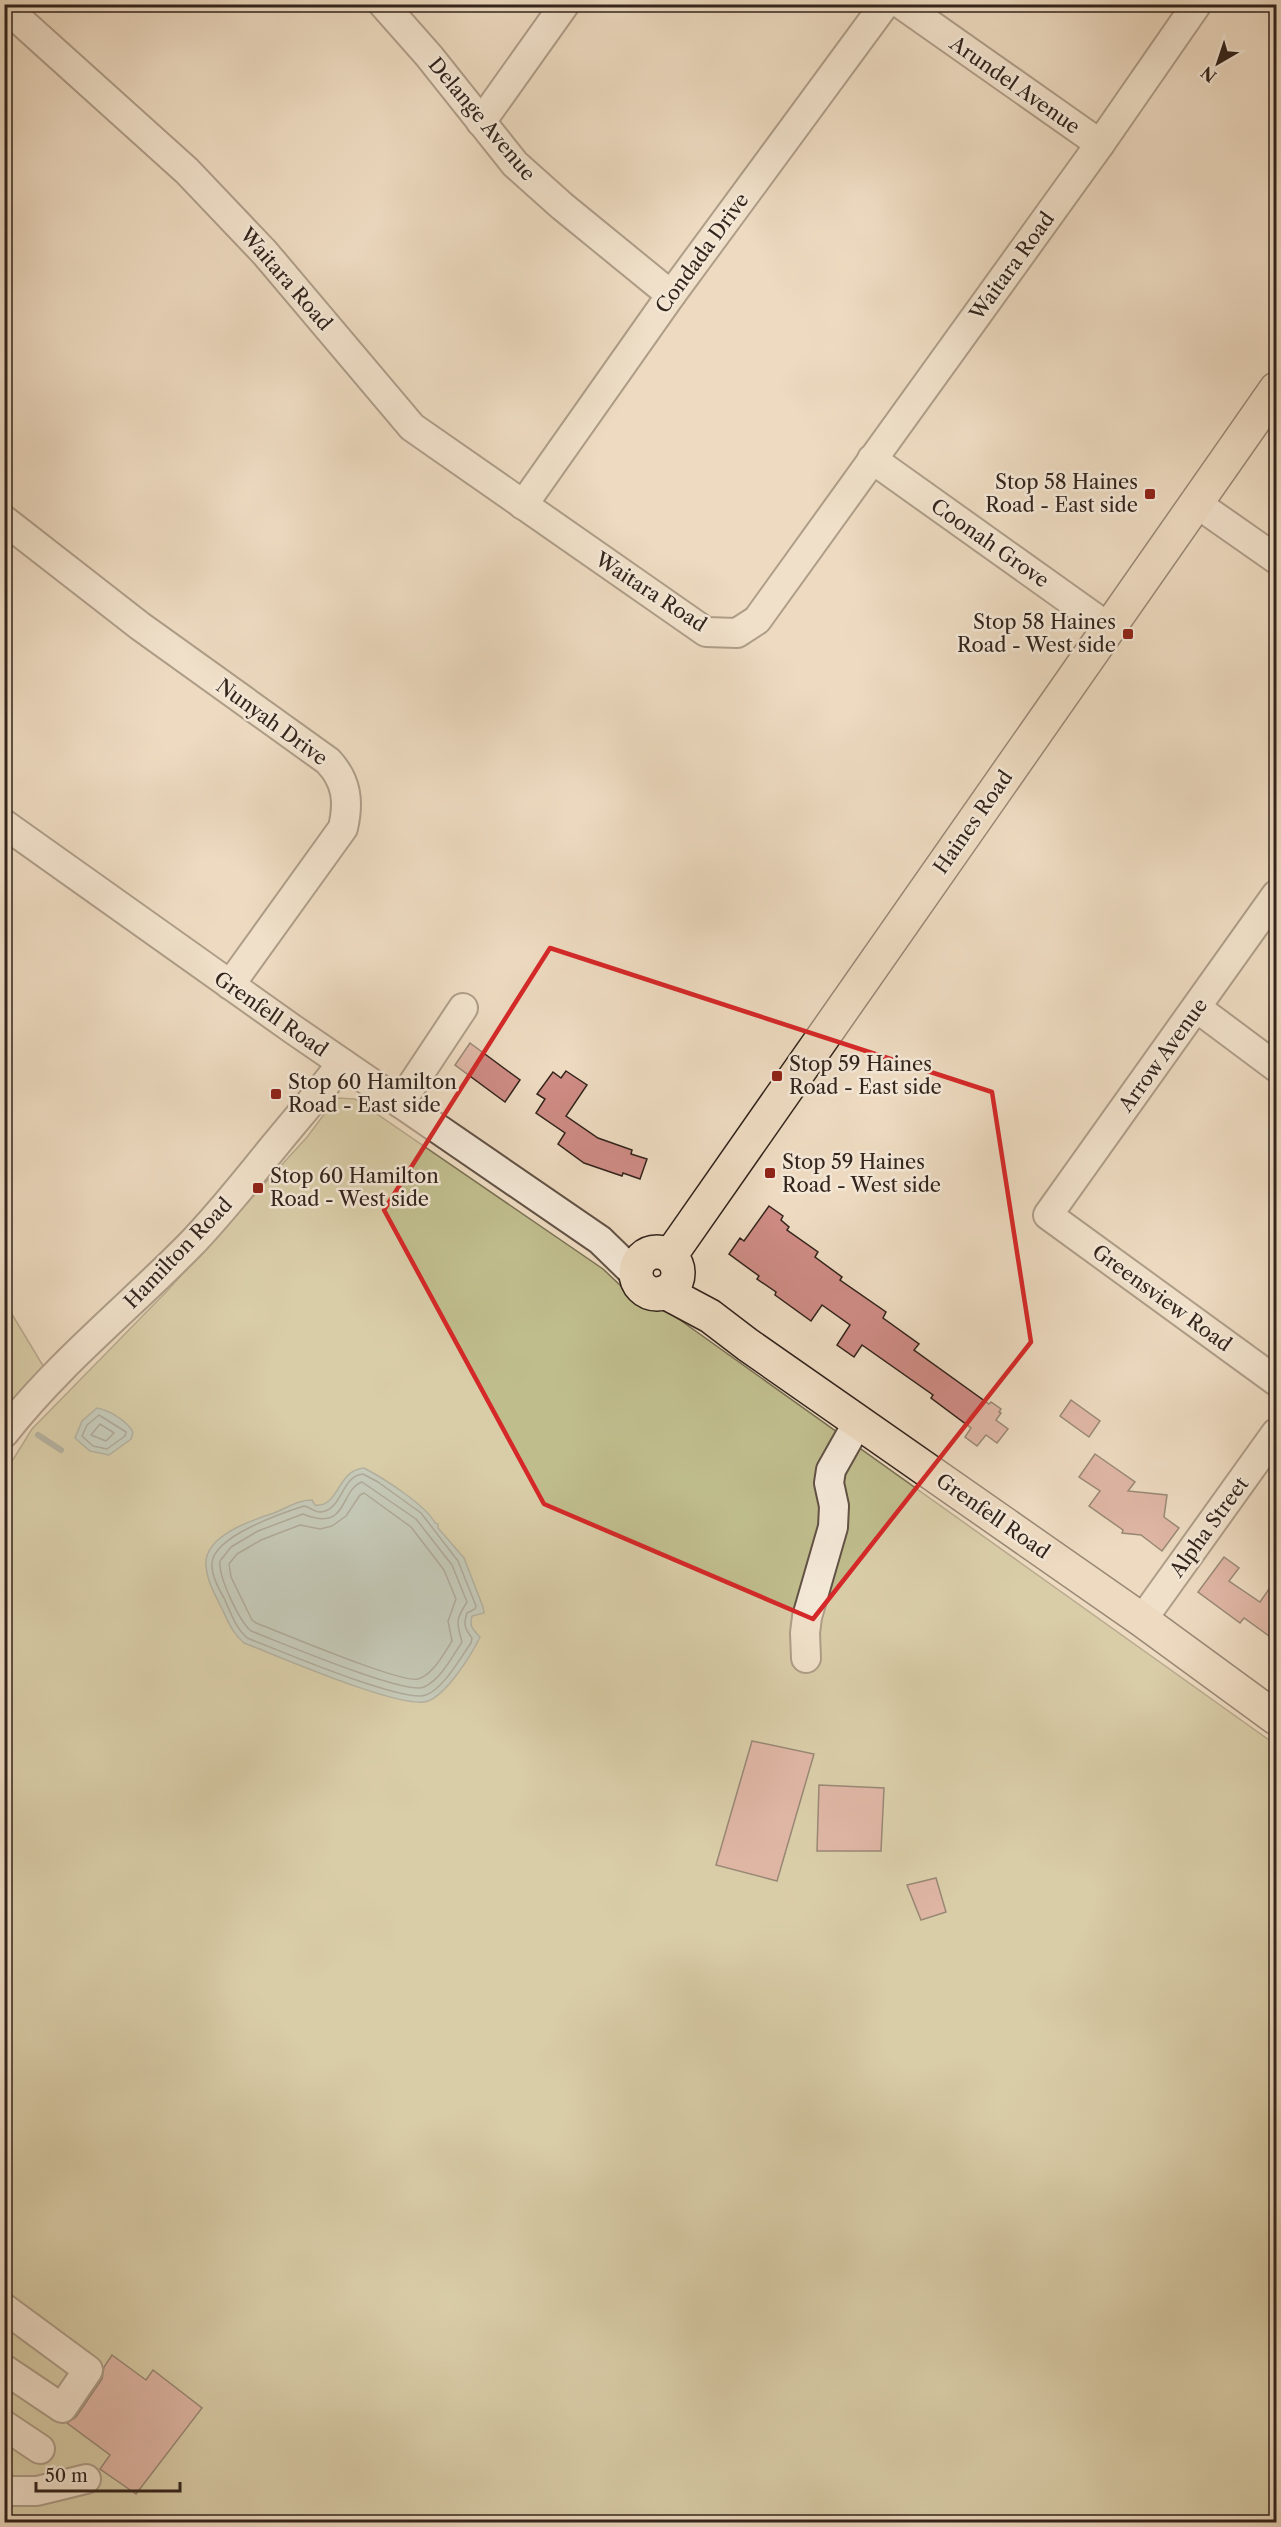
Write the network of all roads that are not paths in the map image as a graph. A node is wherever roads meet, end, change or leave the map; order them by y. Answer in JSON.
{"nodes":[{"id":1,"x":383,"y":4,"type":"edge"},
{"id":2,"x":565,"y":4,"type":"edge"},
{"id":3,"x":885,"y":4,"type":"edge"},
{"id":4,"x":901,"y":4,"type":"edge"},
{"id":5,"x":1197,"y":4,"type":"edge"},
{"id":6,"x":4,"y":6,"type":"edge"},
{"id":7,"x":482,"y":122,"type":"junction"},
{"id":8,"x":1100,"y":144,"type":"junction"},
{"id":9,"x":671,"y":295,"type":"junction"},
{"id":10,"x":1276,"y":389,"type":"edge"},
{"id":11,"x":872,"y":459,"type":"junction"},
{"id":12,"x":1196,"y":503,"type":"junction"},
{"id":13,"x":523,"y":505,"type":"junction"},
{"id":14,"x":4,"y":520,"type":"edge"},
{"id":15,"x":1276,"y":559,"type":"edge"},
{"id":16,"x":1109,"y":628,"type":"junction"},
{"id":17,"x":4,"y":824,"type":"edge"},
{"id":18,"x":1276,"y":895,"type":"edge"},
{"id":19,"x":230,"y":985,"type":"junction"},
{"id":20,"x":463,"y":1008,"type":"dead end"},
{"id":21,"x":1197,"y":1008,"type":"junction"},
{"id":22,"x":342,"y":1063,"type":"junction"},
{"id":23,"x":1276,"y":1067,"type":"edge"},
{"id":24,"x":400,"y":1103,"type":"junction"},
{"id":25,"x":1048,"y":1215,"type":"joint"},
{"id":26,"x":658,"y":1271,"type":"junction"},
{"id":27,"x":1276,"y":1381,"type":"edge"},
{"id":28,"x":858,"y":1422,"type":"junction"},
{"id":29,"x":4,"y":1433,"type":"edge"},
{"id":30,"x":1276,"y":1433,"type":"edge"},
{"id":31,"x":1142,"y":1620,"type":"junction"},
{"id":32,"x":806,"y":1658,"type":"dead end"},
{"id":33,"x":1276,"y":1718,"type":"edge"},
{"id":34,"x":4,"y":2308,"type":"edge"},
{"id":35,"x":4,"y":2369,"type":"edge"},
{"id":36,"x":4,"y":2425,"type":"edge"},
{"id":37,"x":40,"y":2449,"type":"dead end"},
{"id":38,"x":86,"y":2479,"type":"dead end"},
{"id":39,"x":4,"y":2491,"type":"edge"}],
"edges":[{"from":1,"to":7,"type":"street","name":"Delange Avenue"},
{"from":2,"to":7,"type":"street"},
{"from":3,"to":9,"type":"street","name":"Condada Drive"},
{"from":4,"to":8,"type":"street","name":"Arundel Avenue"},
{"from":5,"to":8,"type":"street","name":"Waitara Road"},
{"from":6,"to":13,"type":"street","name":"Waitara Road"},
{"from":7,"to":9,"type":"street","name":"Delange Avenue"},
{"from":8,"to":11,"type":"street","name":"Waitara Road"},
{"from":9,"to":13,"type":"street","name":"Condada Drive"},
{"from":10,"to":12,"type":"main road","name":"Haines Road"},
{"from":11,"to":13,"type":"street","name":"Waitara Road"},
{"from":11,"to":16,"type":"street","name":"Coonah Grove"},
{"from":12,"to":15,"type":"street"},
{"from":12,"to":16,"type":"main road","name":"Haines Road"},
{"from":14,"to":19,"type":"street","name":"Nunyah Drive"},
{"from":16,"to":26,"type":"main road","name":"Haines Road"},
{"from":17,"to":19,"type":"street","name":"Grenfell Road"},
{"from":18,"to":21,"type":"street","name":"Arrow Avenue"},
{"from":19,"to":22,"type":"street","name":"Grenfell Road"},
{"from":20,"to":24,"type":"street"},
{"from":21,"to":23,"type":"street"},
{"from":21,"to":25,"type":"street","name":"Arrow Avenue"},
{"from":22,"to":24,"type":"street","name":"Grenfell Road"},
{"from":22,"to":29,"type":"street","name":"Hamilton Road"},
{"from":24,"to":26,"type":"street","name":"Grenfell Road"},
{"from":25,"to":27,"type":"street","name":"Greensview Road"},
{"from":26,"to":28,"type":"main road","name":"Grenfell Road"},
{"from":28,"to":31,"type":"main road","name":"Grenfell Road"},
{"from":28,"to":32,"type":"street"},
{"from":30,"to":31,"type":"street","name":"Alpha Street"},
{"from":31,"to":33,"type":"main road","name":"Grenfell Road"},
{"from":34,"to":35,"type":"street"},
{"from":36,"to":37,"type":"street"},
{"from":38,"to":39,"type":"street"}]}
